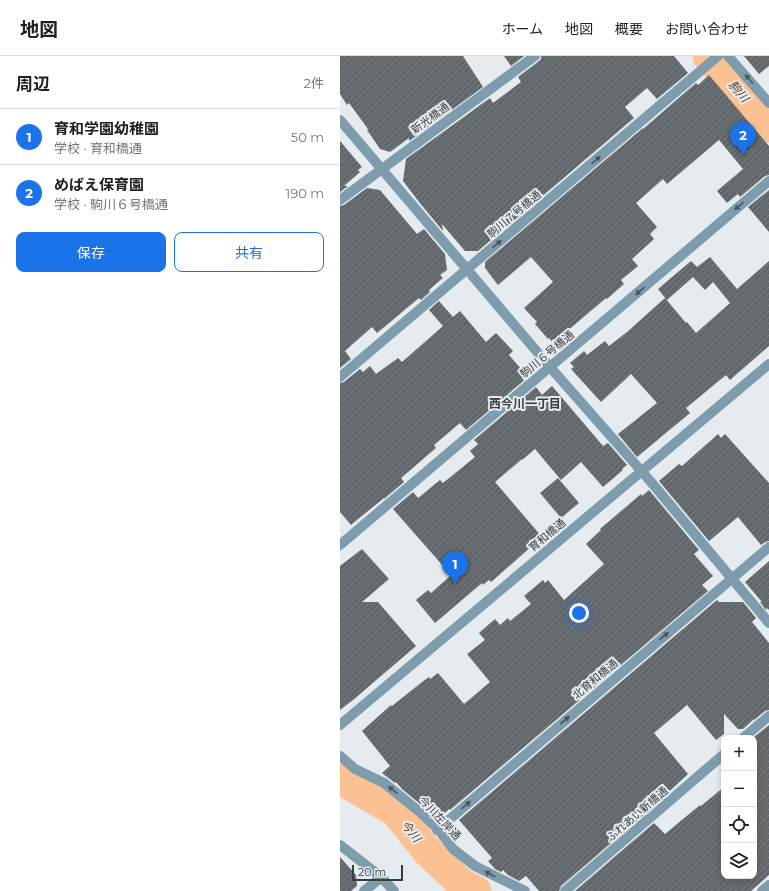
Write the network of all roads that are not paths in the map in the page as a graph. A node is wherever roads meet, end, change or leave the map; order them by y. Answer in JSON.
{"nodes":[{"id":1,"x":534,"y":56,"type":"edge"},
{"id":2,"x":718,"y":56,"type":"edge"},
{"id":3,"x":728,"y":56,"type":"edge"},
{"id":4,"x":769,"y":103,"type":"edge"},
{"id":5,"x":340,"y":120,"type":"edge"},
{"id":6,"x":382,"y":169,"type":"junction"},
{"id":7,"x":769,"y":181,"type":"edge"},
{"id":8,"x":340,"y":200,"type":"edge"},
{"id":9,"x":468,"y":270,"type":"junction"},
{"id":10,"x":769,"y":364,"type":"edge"},
{"id":11,"x":550,"y":367,"type":"junction"},
{"id":12,"x":340,"y":377,"type":"edge"},
{"id":13,"x":642,"y":472,"type":"junction"},
{"id":14,"x":340,"y":545,"type":"edge"},
{"id":15,"x":769,"y":547,"type":"edge"},
{"id":16,"x":732,"y":578,"type":"junction"},
{"id":17,"x":769,"y":623,"type":"edge"},
{"id":18,"x":769,"y":716,"type":"edge"},
{"id":19,"x":340,"y":725,"type":"edge"},
{"id":20,"x":747,"y":735,"type":"edge"},
{"id":21,"x":340,"y":756,"type":"edge"},
{"id":22,"x":721,"y":757,"type":"edge"},
{"id":23,"x":437,"y":830,"type":"junction"},
{"id":24,"x":340,"y":845,"type":"edge"},
{"id":25,"x":382,"y":877,"type":"junction"},
{"id":26,"x":769,"y":885,"type":"edge"},
{"id":27,"x":364,"y":891,"type":"edge"},
{"id":28,"x":394,"y":891,"type":"edge"},
{"id":29,"x":526,"y":891,"type":"edge"},
{"id":30,"x":565,"y":891,"type":"edge"},
{"id":31,"x":762,"y":891,"type":"edge"}],
"edges":[{"from":1,"to":6,"type":"street","name":"新光橋通"},
{"from":9,"to":2,"type":"street","name":"駒川７号橋通","one_way":true},
{"from":4,"to":3,"type":"street","one_way":true},
{"from":5,"to":6,"type":"street"},
{"from":6,"to":8,"type":"street","name":"新光橋通"},
{"from":6,"to":9,"type":"street"},
{"from":7,"to":11,"type":"street","name":"駒川６号橋通","one_way":true},
{"from":9,"to":11,"type":"street"},
{"from":9,"to":12,"type":"street","name":"駒川７号橋通"},
{"from":10,"to":13,"type":"street","name":"育和橋通"},
{"from":11,"to":13,"type":"street"},
{"from":11,"to":14,"type":"street","name":"駒川６号橋通"},
{"from":13,"to":16,"type":"street"},
{"from":13,"to":19,"type":"street","name":"育和橋通"},
{"from":15,"to":16,"type":"street","name":"北育和橋通"},
{"from":16,"to":17,"type":"street"},
{"from":23,"to":16,"type":"street","name":"北育和橋通","one_way":true},
{"from":18,"to":20,"type":"street"},
{"from":23,"to":21,"type":"street","name":"今川左岸通","one_way":true},
{"from":22,"to":30,"type":"street","name":"ふれあい新橋通"},
{"from":29,"to":23,"type":"street","name":"今川左岸通","one_way":true},
{"from":24,"to":25,"type":"street"},
{"from":25,"to":27,"type":"street"},
{"from":25,"to":28,"type":"street"},
{"from":26,"to":31,"type":"street"}]}
